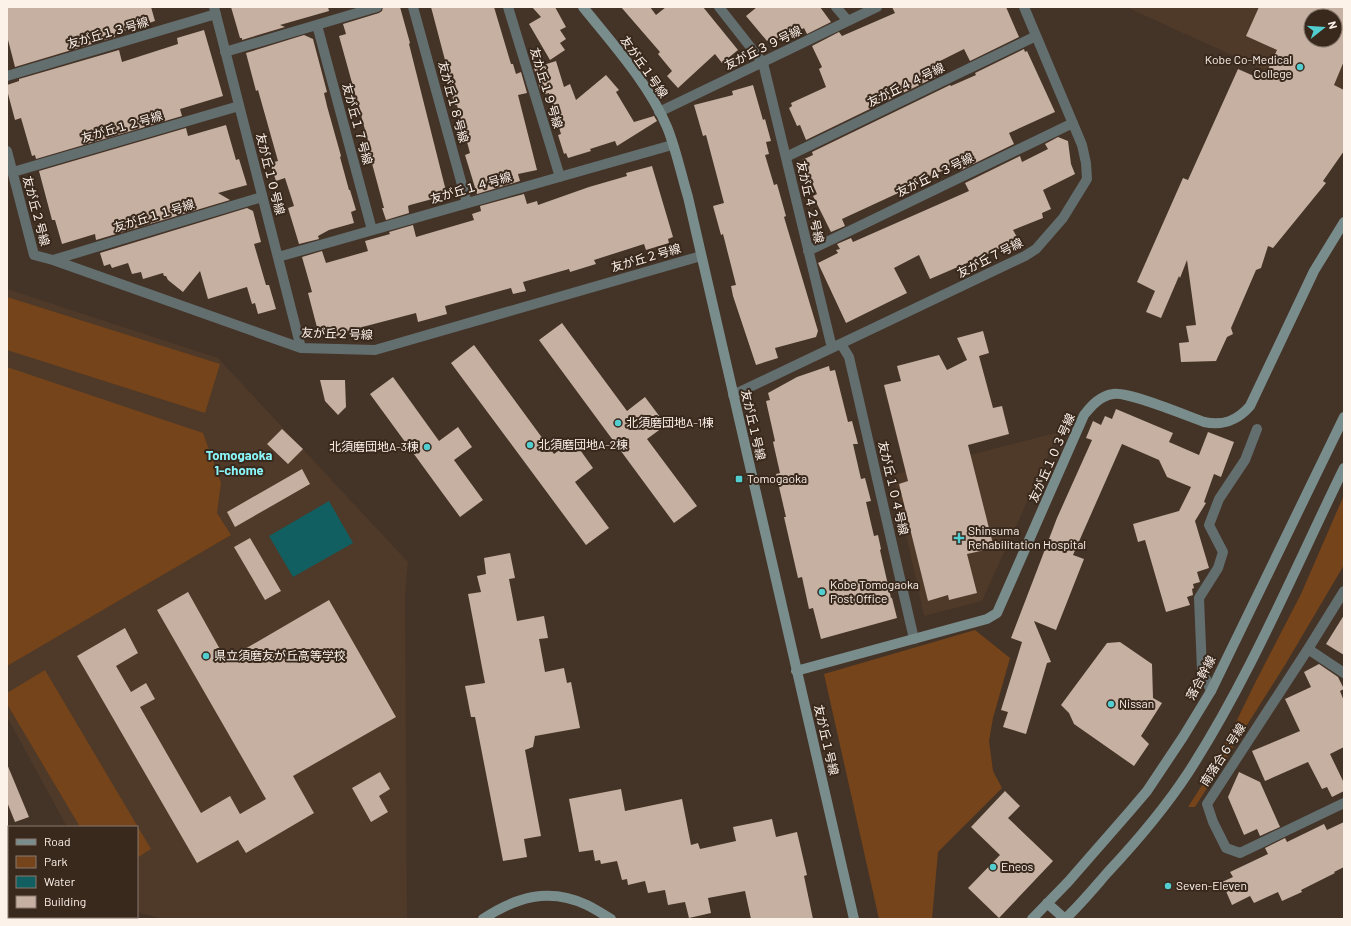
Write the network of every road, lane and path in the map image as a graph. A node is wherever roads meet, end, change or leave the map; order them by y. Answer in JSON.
{"nodes":[{"id":1,"x":377,"y":7,"type":"edge"},
{"id":2,"x":413,"y":7,"type":"edge"},
{"id":3,"x":508,"y":7,"type":"edge"},
{"id":4,"x":583,"y":7,"type":"edge"},
{"id":5,"x":719,"y":7,"type":"edge"},
{"id":6,"x":836,"y":7,"type":"edge"},
{"id":7,"x":877,"y":7,"type":"edge"},
{"id":8,"x":1024,"y":7,"type":"edge"},
{"id":9,"x":215,"y":11,"type":"edge"},
{"id":10,"x":848,"y":21,"type":"junction"},
{"id":11,"x":317,"y":25,"type":"junction"},
{"id":12,"x":1036,"y":36,"type":"junction"},
{"id":13,"x":225,"y":52,"type":"junction"},
{"id":14,"x":763,"y":63,"type":"junction"},
{"id":15,"x":7,"y":76,"type":"edge"},
{"id":16,"x":239,"y":106,"type":"junction"},
{"id":17,"x":659,"y":112,"type":"junction"},
{"id":18,"x":1073,"y":123,"type":"junction"},
{"id":19,"x":672,"y":145,"type":"junction"},
{"id":20,"x":7,"y":151,"type":"edge"},
{"id":21,"x":786,"y":157,"type":"junction"},
{"id":22,"x":12,"y":172,"type":"junction"},
{"id":23,"x":560,"y":177,"type":"junction"},
{"id":24,"x":262,"y":197,"type":"junction"},
{"id":25,"x":467,"y":203,"type":"junction"},
{"id":26,"x":1344,"y":222,"type":"edge"},
{"id":27,"x":372,"y":230,"type":"junction"},
{"id":28,"x":808,"y":251,"type":"junction"},
{"id":29,"x":701,"y":256,"type":"junction"},
{"id":30,"x":278,"y":257,"type":"junction"},
{"id":31,"x":52,"y":260,"type":"junction"},
{"id":32,"x":841,"y":344,"type":"junction"},
{"id":33,"x":301,"y":348,"type":"junction"},
{"id":34,"x":832,"y":348,"type":"junction"},
{"id":35,"x":733,"y":395,"type":"junction"},
{"id":36,"x":1344,"y":417,"type":"edge"},
{"id":37,"x":1257,"y":429,"type":"dead end"},
{"id":38,"x":1344,"y":468,"type":"edge"},
{"id":39,"x":1344,"y":591,"type":"edge"},
{"id":40,"x":914,"y":639,"type":"junction"},
{"id":41,"x":1308,"y":649,"type":"junction"},
{"id":42,"x":796,"y":671,"type":"junction"},
{"id":43,"x":1344,"y":673,"type":"edge"},
{"id":44,"x":1211,"y":691,"type":"junction"},
{"id":45,"x":1344,"y":803,"type":"edge"},
{"id":46,"x":1046,"y":904,"type":"junction"},
{"id":47,"x":483,"y":919,"type":"edge"},
{"id":48,"x":611,"y":919,"type":"edge"},
{"id":49,"x":854,"y":919,"type":"edge"},
{"id":50,"x":1032,"y":919,"type":"edge"},
{"id":51,"x":1065,"y":919,"type":"edge"}],
"edges":[{"from":1,"to":11,"type":"street"},
{"from":2,"to":25,"type":"street","name":"友が丘１８号線"},
{"from":3,"to":23,"type":"street","name":"友が丘１９号線"},
{"from":4,"to":17,"type":"street","name":"友が丘１号線"},
{"from":5,"to":14,"type":"street"},
{"from":6,"to":10,"type":"street"},
{"from":7,"to":10,"type":"street","name":"友が丘３９号線"},
{"from":8,"to":12,"type":"street","name":"友が丘７号線"},
{"from":9,"to":13,"type":"street","name":"友が丘１０号線"},
{"from":9,"to":15,"type":"street","name":"友が丘１３号線"},
{"from":10,"to":14,"type":"street","name":"友が丘３９号線"},
{"from":11,"to":13,"type":"street"},
{"from":11,"to":27,"type":"street","name":"友が丘１７号線"},
{"from":12,"to":18,"type":"street","name":"友が丘７号線"},
{"from":12,"to":21,"type":"street","name":"友が丘４４号線"},
{"from":13,"to":16,"type":"street","name":"友が丘１０号線"},
{"from":14,"to":17,"type":"street","name":"友が丘３９号線"},
{"from":14,"to":21,"type":"street","name":"友が丘４２号線"},
{"from":16,"to":22,"type":"street","name":"友が丘１２号線"},
{"from":16,"to":24,"type":"street","name":"友が丘１０号線"},
{"from":17,"to":19,"type":"street","name":"友が丘１号線"},
{"from":18,"to":28,"type":"street","name":"友が丘４３号線"},
{"from":18,"to":32,"type":"street","name":"友が丘７号線"},
{"from":19,"to":23,"type":"street","name":"友が丘１４号線"},
{"from":19,"to":29,"type":"street","name":"友が丘１号線"},
{"from":20,"to":22,"type":"street","name":"友が丘２号線"},
{"from":21,"to":28,"type":"street","name":"友が丘４２号線"},
{"from":22,"to":31,"type":"street","name":"友が丘２号線"},
{"from":23,"to":25,"type":"street","name":"友が丘１４号線"},
{"from":24,"to":30,"type":"street","name":"友が丘１０号線"},
{"from":24,"to":31,"type":"street","name":"友が丘１１号線"},
{"from":25,"to":27,"type":"street","name":"友が丘１４号線"},
{"from":26,"to":40,"type":"street","name":"友が丘１０３号線"},
{"from":27,"to":30,"type":"street","name":"友が丘１４号線"},
{"from":28,"to":34,"type":"street","name":"友が丘４２号線"},
{"from":29,"to":33,"type":"street","name":"友が丘２号線"},
{"from":29,"to":35,"type":"street","name":"友が丘１号線"},
{"from":30,"to":33,"type":"street","name":"友が丘１０号線"},
{"from":31,"to":33,"type":"street","name":"友が丘２号線"},
{"from":32,"to":34,"type":"street","name":"友が丘７号線"},
{"from":32,"to":40,"type":"street","name":"友が丘１０４号線"},
{"from":34,"to":35,"type":"street","name":"友が丘７号線"},
{"from":35,"to":42,"type":"street","name":"友が丘１号線"},
{"from":36,"to":44,"type":"street","name":"落合幹線"},
{"from":37,"to":44,"type":"street"},
{"from":38,"to":51,"type":"street"},
{"from":39,"to":41,"type":"street","name":"南落合６号線"},
{"from":40,"to":42,"type":"street","name":"友が丘１０３号線"},
{"from":41,"to":43,"type":"street"},
{"from":41,"to":45,"type":"street","name":"南落合６号線"},
{"from":42,"to":49,"type":"street","name":"友が丘１号線"},
{"from":44,"to":46,"type":"street","name":"落合幹線"},
{"from":46,"to":50,"type":"street","name":"落合幹線"},
{"from":46,"to":51,"type":"street"},
{"from":47,"to":48,"type":"street"}]}
